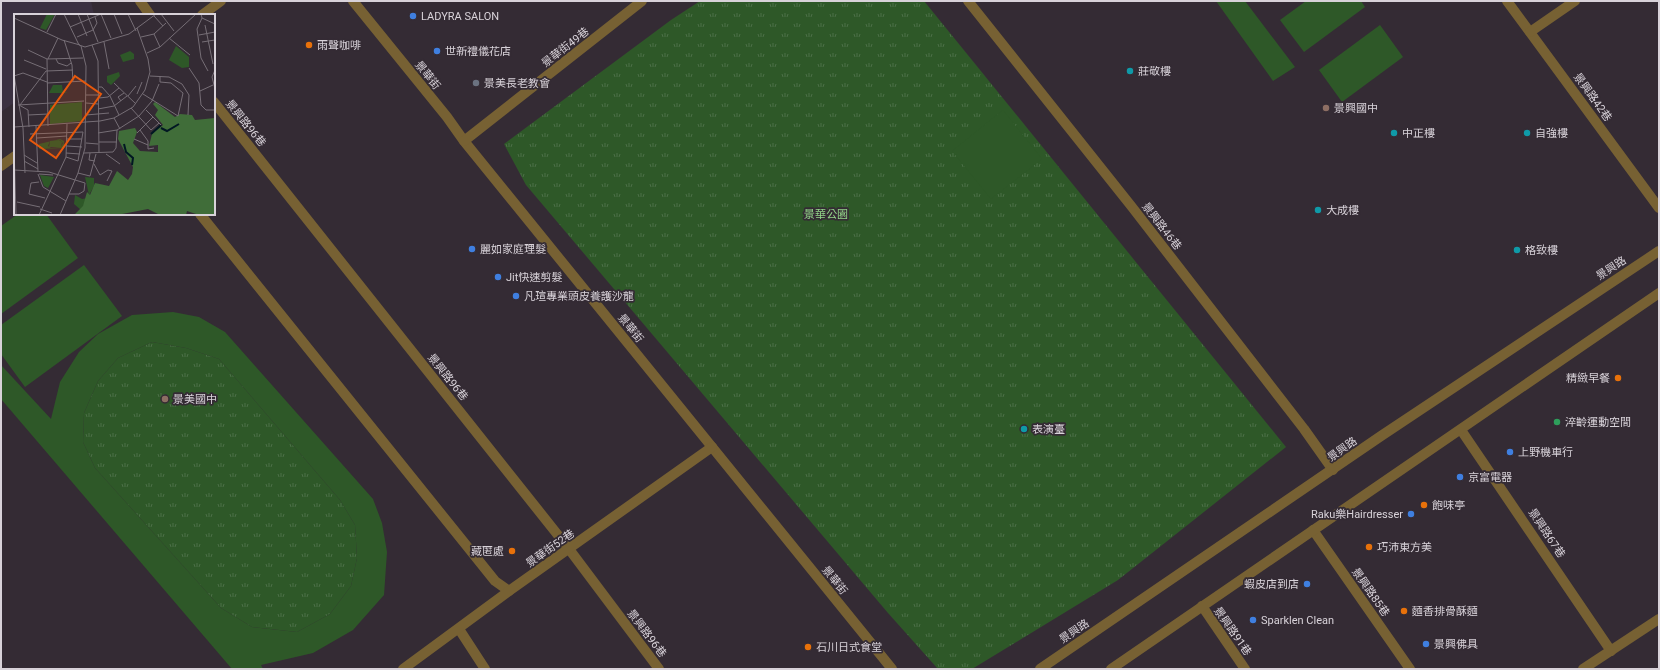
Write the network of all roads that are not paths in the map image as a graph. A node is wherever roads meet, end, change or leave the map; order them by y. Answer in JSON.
{"nodes":[{"id":1,"x":140,"y":1,"type":"edge"},
{"id":2,"x":221,"y":1,"type":"edge"},
{"id":3,"x":353,"y":1,"type":"edge"},
{"id":4,"x":642,"y":1,"type":"edge"},
{"id":5,"x":968,"y":1,"type":"edge"},
{"id":6,"x":1507,"y":1,"type":"edge"},
{"id":7,"x":1575,"y":1,"type":"edge"},
{"id":8,"x":149,"y":14,"type":"edge"},
{"id":9,"x":203,"y":14,"type":"edge"},
{"id":10,"x":1530,"y":32,"type":"junction"},
{"id":11,"x":215,"y":103,"type":"edge"},
{"id":12,"x":464,"y":140,"type":"junction"},
{"id":13,"x":14,"y":157,"type":"edge"},
{"id":14,"x":1,"y":166,"type":"edge"},
{"id":15,"x":1659,"y":208,"type":"edge"},
{"id":16,"x":201,"y":215,"type":"edge"},
{"id":17,"x":1659,"y":251,"type":"edge"},
{"id":18,"x":1659,"y":293,"type":"edge"},
{"id":19,"x":1461,"y":430,"type":"junction"},
{"id":20,"x":712,"y":447,"type":"junction"},
{"id":21,"x":1333,"y":470,"type":"junction"},
{"id":22,"x":1313,"y":530,"type":"junction"},
{"id":23,"x":569,"y":549,"type":"junction"},
{"id":24,"x":509,"y":592,"type":"junction"},
{"id":25,"x":1202,"y":606,"type":"junction"},
{"id":26,"x":1659,"y":619,"type":"edge"},
{"id":27,"x":459,"y":629,"type":"junction"},
{"id":28,"x":1611,"y":651,"type":"junction"},
{"id":29,"x":403,"y":669,"type":"edge"},
{"id":30,"x":485,"y":669,"type":"edge"},
{"id":31,"x":659,"y":669,"type":"edge"},
{"id":32,"x":892,"y":669,"type":"edge"},
{"id":33,"x":1040,"y":669,"type":"edge"},
{"id":34,"x":1111,"y":669,"type":"edge"},
{"id":35,"x":1245,"y":669,"type":"edge"},
{"id":36,"x":1410,"y":669,"type":"edge"},
{"id":37,"x":1583,"y":669,"type":"edge"}],
"edges":[{"from":1,"to":8,"type":"street"},
{"from":2,"to":9,"type":"street"},
{"from":3,"to":12,"type":"street","name":"景華街"},
{"from":4,"to":12,"type":"street","name":"景華街49巷"},
{"from":5,"to":21,"type":"street","name":"景興路46巷"},
{"from":6,"to":10,"type":"street","name":"景興路42巷"},
{"from":7,"to":10,"type":"street"},
{"from":10,"to":15,"type":"street","name":"景興路42巷"},
{"from":11,"to":23,"type":"street","name":"景興路96巷"},
{"from":12,"to":20,"type":"street","name":"景華街"},
{"from":13,"to":14,"type":"street"},
{"from":16,"to":24,"type":"street"},
{"from":17,"to":21,"type":"street","name":"景興路"},
{"from":18,"to":19,"type":"street"},
{"from":19,"to":22,"type":"street"},
{"from":19,"to":28,"type":"street","name":"景興路67巷"},
{"from":20,"to":23,"type":"street","name":"景華街52巷"},
{"from":20,"to":32,"type":"street","name":"景華街"},
{"from":21,"to":33,"type":"street","name":"景興路"},
{"from":22,"to":25,"type":"street"},
{"from":22,"to":36,"type":"street","name":"景興路85巷"},
{"from":23,"to":24,"type":"street","name":"景華街52巷"},
{"from":23,"to":31,"type":"street","name":"景興路96巷"},
{"from":24,"to":27,"type":"street","name":"景華街52巷"},
{"from":25,"to":34,"type":"street"},
{"from":25,"to":35,"type":"street","name":"景興路91巷"},
{"from":26,"to":28,"type":"street"},
{"from":27,"to":29,"type":"street","name":"景華街52巷"},
{"from":27,"to":30,"type":"street"},
{"from":28,"to":37,"type":"street"}]}
